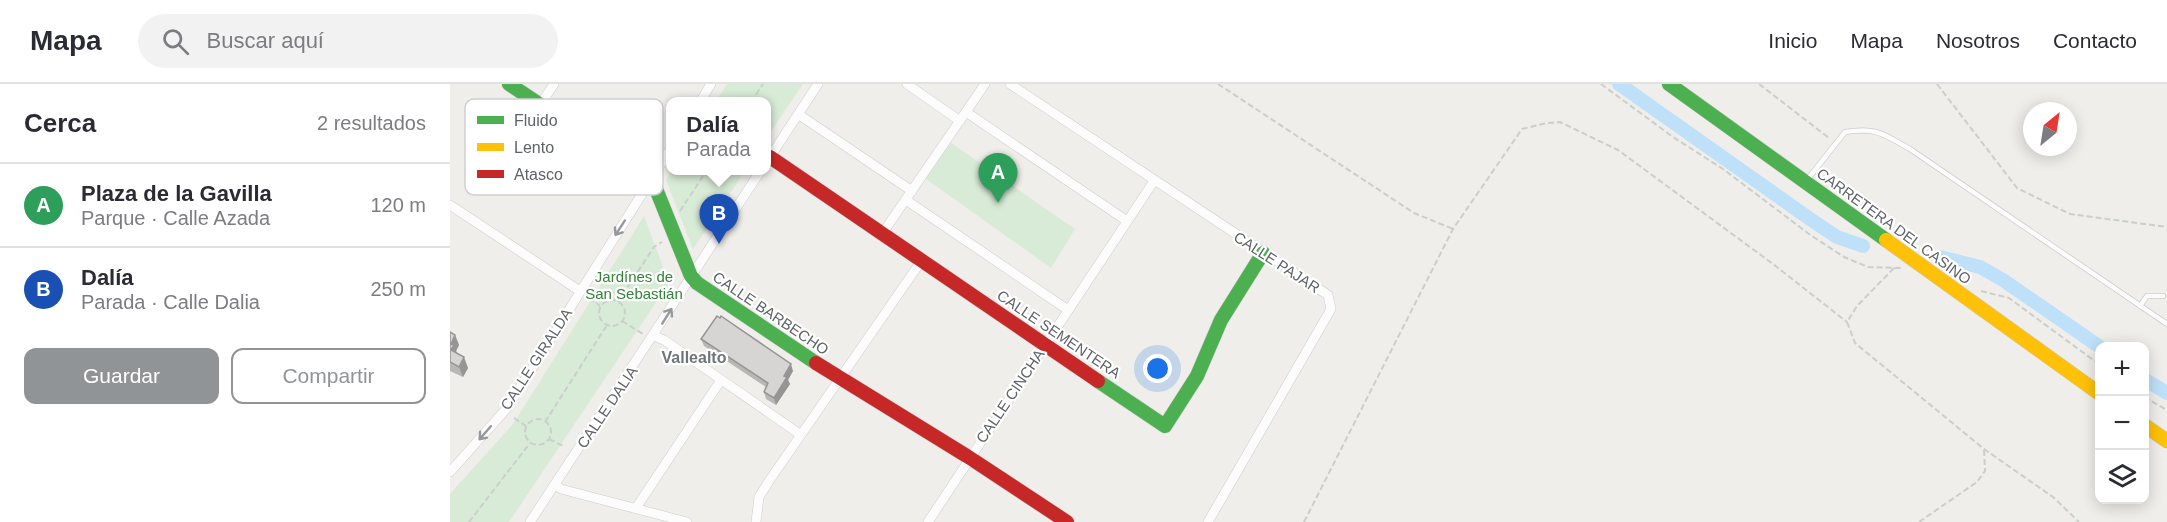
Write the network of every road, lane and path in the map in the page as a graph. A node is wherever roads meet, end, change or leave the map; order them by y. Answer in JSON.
{"nodes":[{"id":1,"x":509,"y":84,"type":"edge"},
{"id":2,"x":554,"y":84,"type":"edge"},
{"id":3,"x":711,"y":84,"type":"edge"},
{"id":4,"x":763,"y":84,"type":"edge"},
{"id":5,"x":818,"y":84,"type":"edge"},
{"id":6,"x":907,"y":84,"type":"edge"},
{"id":7,"x":985,"y":84,"type":"edge"},
{"id":8,"x":1010,"y":84,"type":"edge"},
{"id":9,"x":1218,"y":84,"type":"edge"},
{"id":10,"x":1601,"y":84,"type":"edge"},
{"id":11,"x":1669,"y":84,"type":"edge"},
{"id":12,"x":1758,"y":84,"type":"edge"},
{"id":13,"x":1937,"y":84,"type":"edge"},
{"id":14,"x":703,"y":97,"type":"edge"},
{"id":15,"x":754,"y":97,"type":"edge"},
{"id":16,"x":531,"y":99,"type":"edge"},
{"id":17,"x":544,"y":99,"type":"edge"},
{"id":18,"x":966,"y":112,"type":"junction"},
{"id":19,"x":798,"y":114,"type":"junction"},
{"id":20,"x":960,"y":121,"type":"junction"},
{"id":21,"x":1836,"y":143,"type":"junction"},
{"id":22,"x":771,"y":157,"type":"edge"},
{"id":23,"x":771,"y":161,"type":"edge"},
{"id":24,"x":759,"y":175,"type":"edge"},
{"id":25,"x":1154,"y":181,"type":"junction"},
{"id":26,"x":1805,"y":182,"type":"junction"},
{"id":27,"x":912,"y":191,"type":"junction"},
{"id":28,"x":642,"y":195,"type":"edge"},
{"id":29,"x":660,"y":195,"type":"edge"},
{"id":30,"x":906,"y":200,"type":"junction"},
{"id":31,"x":450,"y":205,"type":"edge"},
{"id":32,"x":1127,"y":221,"type":"junction"},
{"id":33,"x":2167,"y":227,"type":"edge"},
{"id":34,"x":1453,"y":229,"type":"junction"},
{"id":35,"x":882,"y":234,"type":"junction"},
{"id":36,"x":1263,"y":253,"type":"junction"},
{"id":37,"x":922,"y":260,"type":"junction"},
{"id":38,"x":1894,"y":268,"type":"junction"},
{"id":39,"x":1924,"y":268,"type":"junction"},
{"id":40,"x":695,"y":270,"type":"junction"},
{"id":41,"x":1976,"y":290,"type":"dead end"},
{"id":42,"x":580,"y":291,"type":"junction"},
{"id":43,"x":2163,"y":296,"type":"dead end"},
{"id":44,"x":600,"y":306,"type":"junction"},
{"id":45,"x":2140,"y":306,"type":"junction"},
{"id":46,"x":1068,"y":310,"type":"junction"},
{"id":47,"x":622,"y":321,"type":"junction"},
{"id":48,"x":1847,"y":322,"type":"junction"},
{"id":49,"x":2167,"y":324,"type":"edge"},
{"id":50,"x":607,"y":325,"type":"junction"},
{"id":51,"x":654,"y":336,"type":"junction"},
{"id":52,"x":1045,"y":344,"type":"junction"},
{"id":53,"x":2095,"y":361,"type":"edge"},
{"id":54,"x":840,"y":379,"type":"junction"},
{"id":55,"x":721,"y":380,"type":"junction"},
{"id":56,"x":2095,"y":390,"type":"edge"},
{"id":57,"x":2149,"y":399,"type":"edge"},
{"id":58,"x":2167,"y":410,"type":"edge"},
{"id":59,"x":504,"y":411,"type":"junction"},
{"id":60,"x":545,"y":422,"type":"junction"},
{"id":61,"x":526,"y":426,"type":"junction"},
{"id":62,"x":2149,"y":428,"type":"edge"},
{"id":63,"x":801,"y":435,"type":"junction"},
{"id":64,"x":549,"y":439,"type":"junction"},
{"id":65,"x":2167,"y":441,"type":"edge"},
{"id":66,"x":530,"y":443,"type":"junction"},
{"id":67,"x":1984,"y":449,"type":"junction"},
{"id":68,"x":576,"y":453,"type":"junction"},
{"id":69,"x":970,"y":458,"type":"junction"},
{"id":70,"x":450,"y":472,"type":"edge"},
{"id":71,"x":555,"y":484,"type":"junction"},
{"id":72,"x":636,"y":508,"type":"junction"},
{"id":73,"x":1060,"y":520,"type":"edge"},
{"id":74,"x":469,"y":522,"type":"edge"},
{"id":75,"x":530,"y":522,"type":"edge"},
{"id":76,"x":687,"y":522,"type":"edge"},
{"id":77,"x":756,"y":522,"type":"edge"},
{"id":78,"x":928,"y":522,"type":"edge"},
{"id":79,"x":1208,"y":522,"type":"edge"},
{"id":80,"x":1304,"y":522,"type":"edge"},
{"id":81,"x":1919,"y":522,"type":"edge"},
{"id":82,"x":2079,"y":522,"type":"edge"}],
"edges":[{"from":1,"to":16,"type":"street"},
{"from":2,"to":17,"type":"street"},
{"from":3,"to":14,"type":"street"},
{"from":4,"to":15,"type":"path"},
{"from":5,"to":19,"type":"street"},
{"from":6,"to":20,"type":"street"},
{"from":7,"to":18,"type":"street"},
{"from":8,"to":25,"type":"street","name":"CALLE PAJAR"},
{"from":9,"to":34,"type":"path"},
{"from":10,"to":38,"type":"path"},
{"from":11,"to":26,"type":"street","name":"CARRETERA DEL CASINO"},
{"from":12,"to":21,"type":"path"},
{"from":13,"to":33,"type":"path"},
{"from":18,"to":20,"type":"street"},
{"from":18,"to":32,"type":"street"},
{"from":19,"to":22,"type":"street"},
{"from":19,"to":27,"type":"street"},
{"from":20,"to":27,"type":"street"},
{"from":21,"to":26,"type":"lane"},
{"from":21,"to":45,"type":"lane"},
{"from":23,"to":35,"type":"street","name":"CALLE SEMENTERA"},
{"from":24,"to":40,"type":"street"},
{"from":25,"to":32,"type":"street","name":"CALLE CINCHA"},
{"from":25,"to":36,"type":"street","name":"CALLE PAJAR"},
{"from":26,"to":39,"type":"street","name":"CARRETERA DEL CASINO"},
{"from":27,"to":30,"type":"street"},
{"from":28,"to":42,"type":"street","name":"CALLE GIRALDA","one_way":true},
{"from":29,"to":40,"type":"street","name":"CALLE BARBECHO"},
{"from":30,"to":35,"type":"street"},
{"from":30,"to":46,"type":"street"},
{"from":31,"to":42,"type":"street"},
{"from":32,"to":46,"type":"street","name":"CALLE CINCHA"},
{"from":34,"to":48,"type":"path"},
{"from":34,"to":80,"type":"path"},
{"from":35,"to":37,"type":"street","name":"CALLE SEMENTERA"},
{"from":36,"to":52,"type":"street","name":"CALLE SEMENTERA"},
{"from":36,"to":79,"type":"street","name":"CALLE PAJAR"},
{"from":37,"to":52,"type":"street","name":"CALLE SEMENTERA"},
{"from":37,"to":54,"type":"street"},
{"from":38,"to":39,"type":"path"},
{"from":38,"to":48,"type":"path"},
{"from":39,"to":56,"type":"street","name":"CARRETERA DEL CASINO"},
{"from":51,"to":40,"type":"street","name":"CALLE DALIA","one_way":true},
{"from":40,"to":54,"type":"street","name":"CALLE BARBECHO"},
{"from":41,"to":53,"type":"path"},
{"from":42,"to":44,"type":"path"},
{"from":42,"to":59,"type":"street","name":"CALLE GIRALDA"},
{"from":43,"to":45,"type":"lane"},
{"from":44,"to":47,"type":"path"},
{"from":44,"to":50,"type":"path"},
{"from":45,"to":49,"type":"lane"},
{"from":46,"to":52,"type":"street","name":"CALLE CINCHA"},
{"from":47,"to":50,"type":"path"},
{"from":47,"to":51,"type":"path"},
{"from":48,"to":67,"type":"path"},
{"from":50,"to":60,"type":"path"},
{"from":51,"to":55,"type":"street"},
{"from":51,"to":68,"type":"street","name":"CALLE DALIA"},
{"from":52,"to":69,"type":"street","name":"CALLE CINCHA"},
{"from":54,"to":63,"type":"street"},
{"from":54,"to":69,"type":"street","name":"CALLE BARBECHO"},
{"from":55,"to":63,"type":"street"},
{"from":55,"to":72,"type":"street"},
{"from":57,"to":58,"type":"path"},
{"from":59,"to":61,"type":"path"},
{"from":59,"to":70,"type":"street","name":"CALLE GIRALDA","one_way":true},
{"from":60,"to":61,"type":"path"},
{"from":60,"to":64,"type":"path"},
{"from":61,"to":66,"type":"path"},
{"from":62,"to":65,"type":"street"},
{"from":63,"to":77,"type":"street"},
{"from":64,"to":66,"type":"path"},
{"from":64,"to":68,"type":"path"},
{"from":66,"to":74,"type":"path"},
{"from":67,"to":81,"type":"path"},
{"from":67,"to":82,"type":"path"},
{"from":68,"to":71,"type":"street","name":"CALLE DALIA"},
{"from":69,"to":73,"type":"street","name":"CALLE BARBECHO"},
{"from":69,"to":78,"type":"street","name":"CALLE CINCHA"},
{"from":71,"to":72,"type":"street"},
{"from":71,"to":75,"type":"street","name":"CALLE DALIA"},
{"from":72,"to":76,"type":"street"}]}
